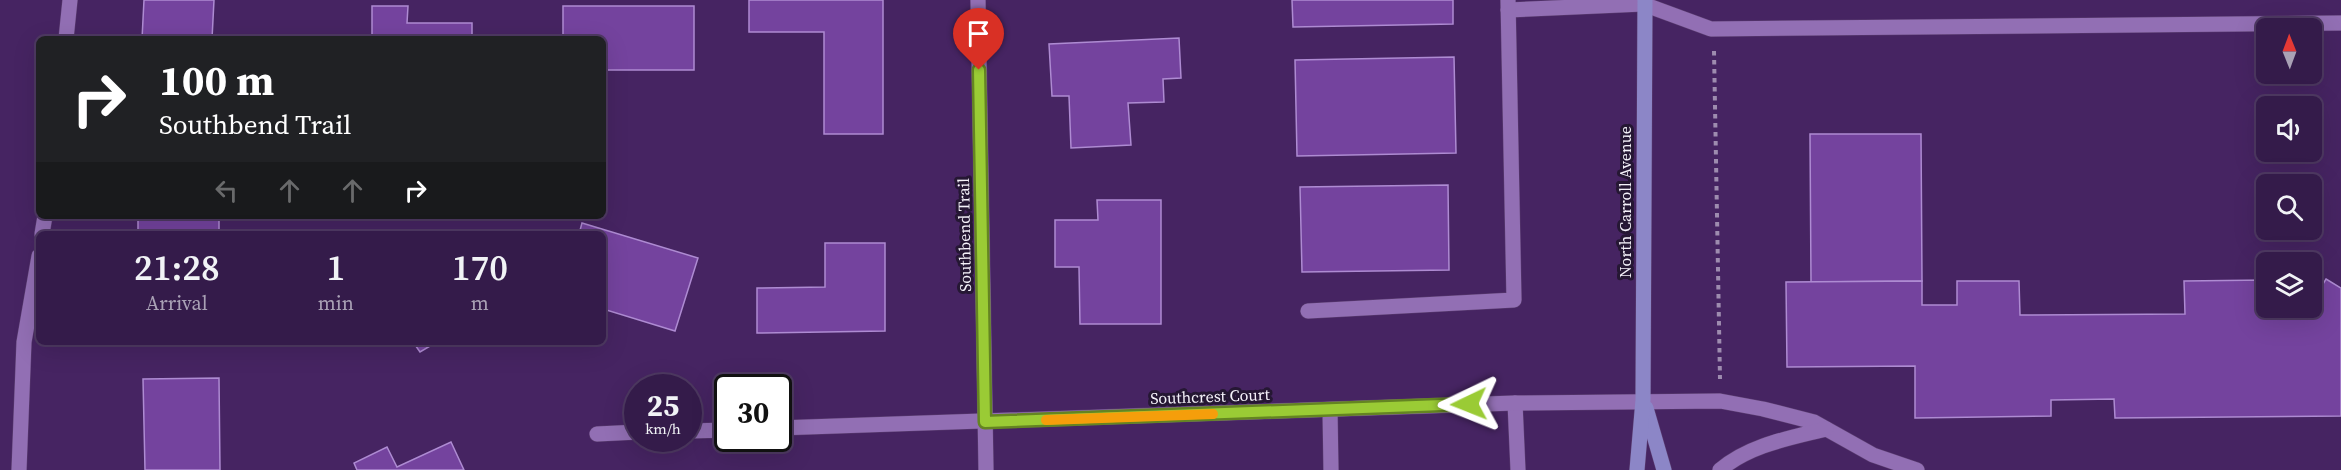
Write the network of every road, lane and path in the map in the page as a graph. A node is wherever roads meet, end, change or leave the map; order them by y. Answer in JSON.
{"nodes":[{"id":1,"x":70,"y":0,"type":"edge"},
{"id":2,"x":978,"y":0,"type":"edge"},
{"id":3,"x":1643,"y":1,"type":"edge"},
{"id":4,"x":1508,"y":5,"type":"edge"},
{"id":5,"x":2341,"y":23,"type":"edge"},
{"id":6,"x":1714,"y":29,"type":"junction"},
{"id":7,"x":66,"y":36,"type":"edge"},
{"id":8,"x":36,"y":273,"type":"edge"},
{"id":9,"x":1308,"y":311,"type":"dead end"},
{"id":10,"x":1643,"y":400,"type":"junction"},
{"id":11,"x":1720,"y":401,"type":"junction"},
{"id":12,"x":1515,"y":403,"type":"junction"},
{"id":13,"x":1330,"y":410,"type":"junction"},
{"id":14,"x":985,"y":422,"type":"junction"},
{"id":15,"x":792,"y":428,"type":"edge"},
{"id":16,"x":1826,"y":429,"type":"junction"},
{"id":17,"x":624,"y":433,"type":"edge"},
{"id":18,"x":597,"y":434,"type":"dead end"},
{"id":19,"x":19,"y":470,"type":"edge"},
{"id":20,"x":986,"y":470,"type":"edge"},
{"id":21,"x":1331,"y":470,"type":"edge"},
{"id":22,"x":1518,"y":470,"type":"edge"},
{"id":23,"x":1637,"y":470,"type":"edge"},
{"id":24,"x":1664,"y":470,"type":"edge"},
{"id":25,"x":1720,"y":470,"type":"edge"},
{"id":26,"x":1917,"y":470,"type":"edge"}],
"edges":[{"from":1,"to":7,"type":"street"},
{"from":2,"to":14,"type":"street","name":"Southbend Trail"},
{"from":3,"to":4,"type":"street"},
{"from":3,"to":6,"type":"street"},
{"from":3,"to":10,"type":"main road","name":"North Carroll Avenue"},
{"from":4,"to":9,"type":"street"},
{"from":5,"to":6,"type":"street"},
{"from":6,"to":11,"type":"path"},
{"from":8,"to":19,"type":"street"},
{"from":10,"to":11,"type":"street","name":"Southcrest Court"},
{"from":10,"to":12,"type":"street","name":"Southcrest Court"},
{"from":10,"to":23,"type":"main road","name":"North Carroll Avenue"},
{"from":10,"to":24,"type":"main road","name":"North Carroll Avenue"},
{"from":11,"to":16,"type":"street","name":"Southcrest Court"},
{"from":12,"to":13,"type":"street","name":"Southcrest Court"},
{"from":12,"to":22,"type":"street"},
{"from":13,"to":14,"type":"street","name":"Southcrest Court"},
{"from":13,"to":21,"type":"street"},
{"from":14,"to":15,"type":"street","name":"Southcrest Court"},
{"from":14,"to":20,"type":"street","name":"Southbend Trail"},
{"from":16,"to":25,"type":"street"},
{"from":16,"to":26,"type":"street","name":"Southcrest Court"},
{"from":17,"to":18,"type":"street"}]}
